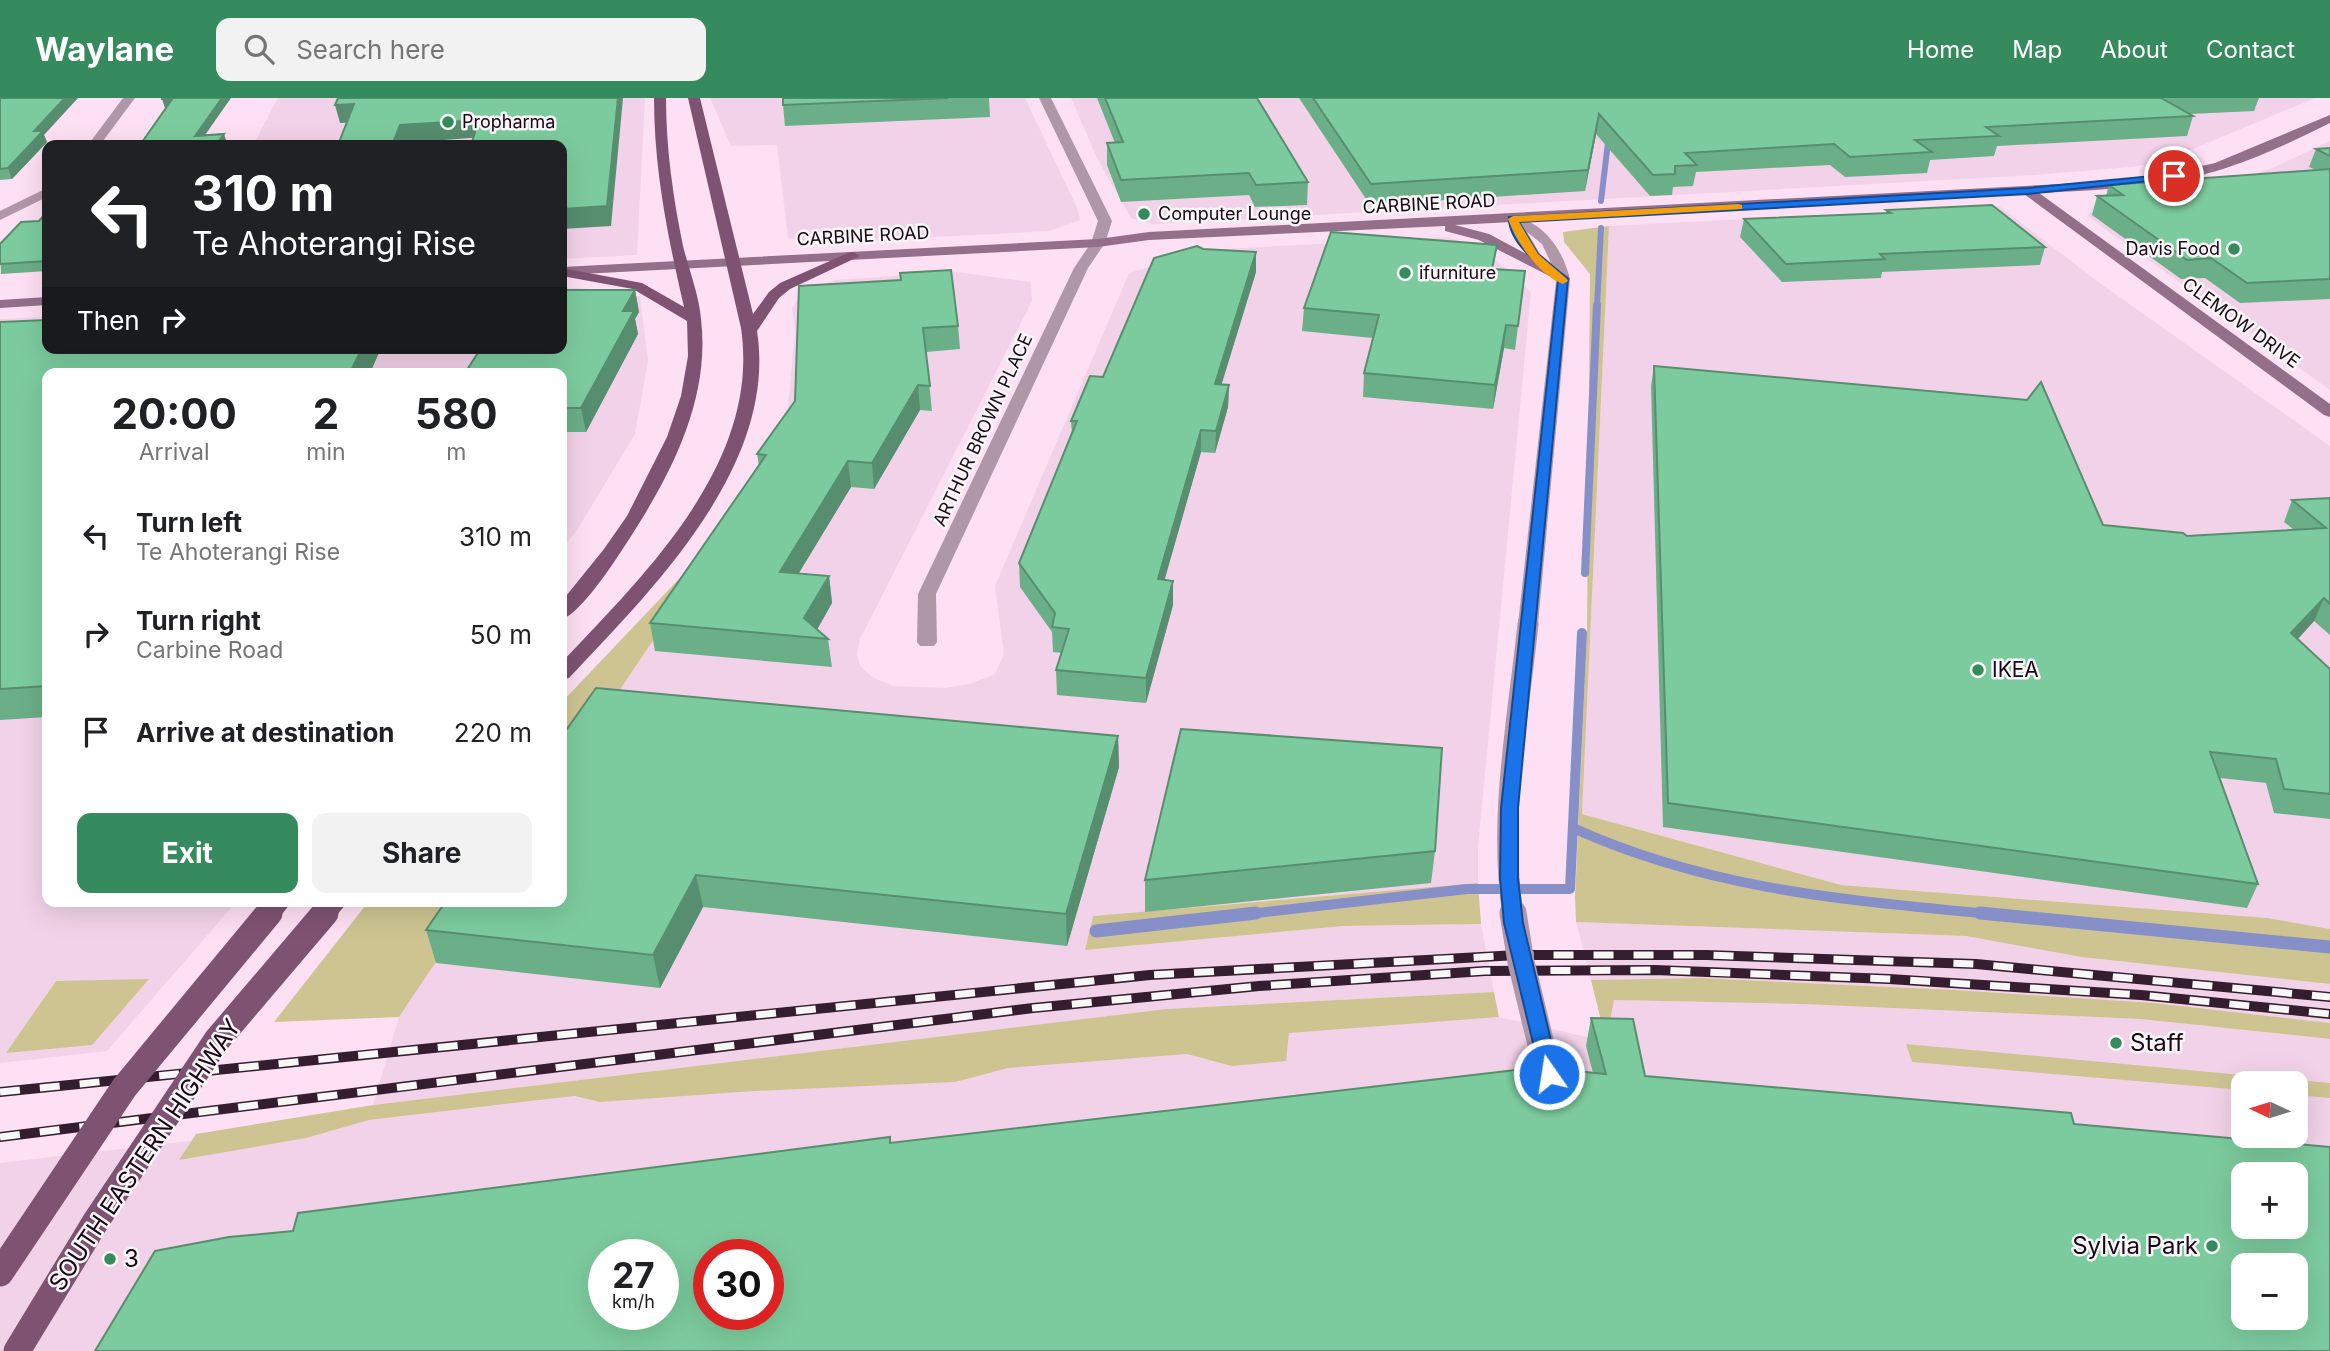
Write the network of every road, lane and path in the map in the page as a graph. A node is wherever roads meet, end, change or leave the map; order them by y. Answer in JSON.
{"nodes":[{"id":1,"x":129,"y":98,"type":"edge"},
{"id":2,"x":660,"y":98,"type":"edge"},
{"id":3,"x":694,"y":98,"type":"edge"},
{"id":4,"x":1045,"y":98,"type":"edge"},
{"id":5,"x":2330,"y":119,"type":"edge"},
{"id":6,"x":98,"y":140,"type":"edge"},
{"id":7,"x":2028,"y":191,"type":"junction"},
{"id":8,"x":42,"y":195,"type":"edge"},
{"id":9,"x":0,"y":216,"type":"edge"},
{"id":10,"x":1513,"y":219,"type":"junction"},
{"id":11,"x":1431,"y":223,"type":"junction"},
{"id":12,"x":1098,"y":243,"type":"junction"},
{"id":13,"x":853,"y":256,"type":"junction"},
{"id":14,"x":734,"y":261,"type":"junction"},
{"id":15,"x":680,"y":264,"type":"junction"},
{"id":16,"x":567,"y":271,"type":"edge"},
{"id":17,"x":567,"y":272,"type":"edge"},
{"id":18,"x":1563,"y":279,"type":"junction"},
{"id":19,"x":42,"y":301,"type":"edge"},
{"id":20,"x":0,"y":304,"type":"edge"},
{"id":21,"x":694,"y":319,"type":"junction"},
{"id":22,"x":749,"y":331,"type":"junction"},
{"id":23,"x":2330,"y":412,"type":"edge"},
{"id":24,"x":567,"y":607,"type":"edge"},
{"id":25,"x":927,"y":642,"type":"dead end"},
{"id":26,"x":567,"y":669,"type":"edge"},
{"id":27,"x":274,"y":907,"type":"edge"},
{"id":28,"x":330,"y":907,"type":"edge"},
{"id":29,"x":1554,"y":1098,"type":"edge"},
{"id":30,"x":0,"y":1273,"type":"edge"},
{"id":31,"x":17,"y":1351,"type":"edge"}],
"edges":[{"from":1,"to":6,"type":"street"},
{"from":2,"to":15,"type":"main road"},
{"from":3,"to":14,"type":"main road"},
{"from":4,"to":12,"type":"street"},
{"from":5,"to":7,"type":"main road","name":"CARBINE ROAD"},
{"from":7,"to":10,"type":"main road","name":"CARBINE ROAD"},
{"from":7,"to":23,"type":"main road","name":"CLEMOW DRIVE"},
{"from":8,"to":9,"type":"street"},
{"from":10,"to":11,"type":"main road","name":"CARBINE ROAD"},
{"from":10,"to":18,"type":"street"},
{"from":11,"to":12,"type":"main road","name":"CARBINE ROAD"},
{"from":11,"to":18,"type":"main road"},
{"from":12,"to":13,"type":"main road","name":"CARBINE ROAD"},
{"from":12,"to":25,"type":"street","name":"ARTHUR BROWN PLACE"},
{"from":13,"to":14,"type":"main road","name":"CARBINE ROAD"},
{"from":13,"to":22,"type":"main road"},
{"from":14,"to":15,"type":"main road","name":"CARBINE ROAD"},
{"from":14,"to":22,"type":"main road"},
{"from":15,"to":16,"type":"main road","name":"CARBINE ROAD"},
{"from":15,"to":21,"type":"main road"},
{"from":17,"to":21,"type":"main road"},
{"from":18,"to":29,"type":"street","bridge":true},
{"from":19,"to":20,"type":"main road"},
{"from":21,"to":24,"type":"main road"},
{"from":22,"to":26,"type":"main road"},
{"from":27,"to":30,"type":"main road","name":"SOUTH EASTERN HIGHWAY","bridge":true},
{"from":28,"to":31,"type":"main road","name":"SOUTH EASTERN HIGHWAY","bridge":true}]}
